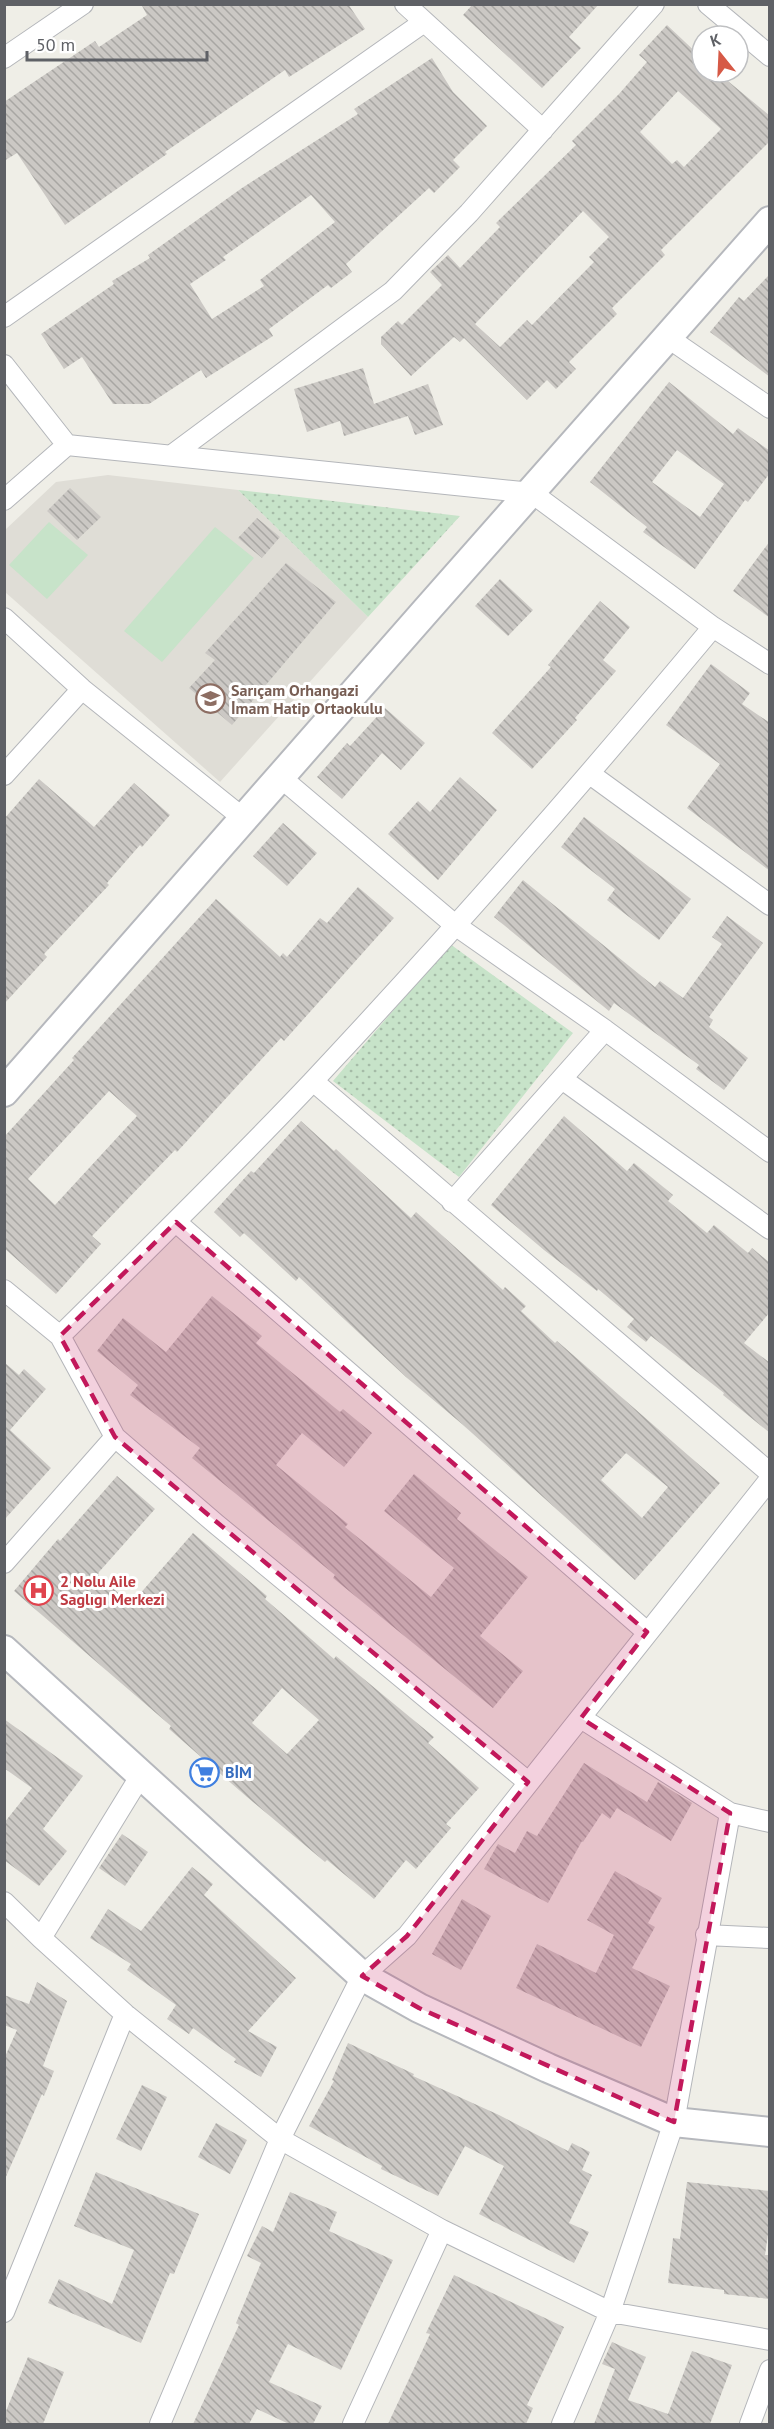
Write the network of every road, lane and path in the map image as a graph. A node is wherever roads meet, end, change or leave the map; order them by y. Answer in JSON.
{"nodes":[{"id":1,"x":83,"y":4,"type":"edge"},
{"id":2,"x":405,"y":4,"type":"edge"},
{"id":3,"x":654,"y":4,"type":"edge"},
{"id":4,"x":708,"y":4,"type":"edge"},
{"id":5,"x":424,"y":22,"type":"junction"},
{"id":6,"x":770,"y":56,"type":"edge"},
{"id":7,"x":4,"y":58,"type":"edge"},
{"id":8,"x":543,"y":130,"type":"junction"},
{"id":9,"x":770,"y":221,"type":"edge"},
{"id":10,"x":4,"y":317,"type":"edge"},
{"id":11,"x":667,"y":337,"type":"junction"},
{"id":12,"x":4,"y":365,"type":"edge"},
{"id":13,"x":770,"y":408,"type":"edge"},
{"id":14,"x":67,"y":445,"type":"junction"},
{"id":15,"x":172,"y":455,"type":"junction"},
{"id":16,"x":532,"y":493,"type":"junction"},
{"id":17,"x":4,"y":500,"type":"edge"},
{"id":18,"x":4,"y":618,"type":"edge"},
{"id":19,"x":712,"y":627,"type":"junction"},
{"id":20,"x":770,"y":664,"type":"edge"},
{"id":21,"x":82,"y":689,"type":"junction"},
{"id":22,"x":590,"y":774,"type":"junction"},
{"id":23,"x":4,"y":775,"type":"edge"},
{"id":24,"x":279,"y":776,"type":"junction"},
{"id":25,"x":243,"y":818,"type":"junction"},
{"id":26,"x":770,"y":905,"type":"edge"},
{"id":27,"x":455,"y":925,"type":"junction"},
{"id":28,"x":604,"y":1030,"type":"junction"},
{"id":29,"x":562,"y":1078,"type":"junction"},
{"id":30,"x":313,"y":1081,"type":"junction"},
{"id":31,"x":4,"y":1092,"type":"edge"},
{"id":32,"x":770,"y":1152,"type":"edge"},
{"id":33,"x":452,"y":1202,"type":"junction"},
{"id":34,"x":176,"y":1222,"type":"junction"},
{"id":35,"x":770,"y":1228,"type":"edge"},
{"id":36,"x":4,"y":1290,"type":"edge"},
{"id":37,"x":60,"y":1336,"type":"junction"},
{"id":38,"x":115,"y":1437,"type":"junction"},
{"id":39,"x":770,"y":1473,"type":"edge"},
{"id":40,"x":770,"y":1479,"type":"edge"},
{"id":41,"x":4,"y":1563,"type":"edge"},
{"id":42,"x":647,"y":1632,"type":"junction"},
{"id":43,"x":4,"y":1650,"type":"edge"},
{"id":44,"x":580,"y":1718,"type":"junction"},
{"id":45,"x":141,"y":1775,"type":"junction"},
{"id":46,"x":528,"y":1782,"type":"junction"},
{"id":47,"x":730,"y":1813,"type":"junction"},
{"id":48,"x":770,"y":1822,"type":"edge"},
{"id":49,"x":4,"y":1902,"type":"edge"},
{"id":50,"x":706,"y":1935,"type":"junction"},
{"id":51,"x":41,"y":1938,"type":"junction"},
{"id":52,"x":770,"y":1938,"type":"edge"},
{"id":53,"x":362,"y":1976,"type":"junction"},
{"id":54,"x":125,"y":2014,"type":"junction"},
{"id":55,"x":674,"y":2121,"type":"junction"},
{"id":56,"x":770,"y":2132,"type":"edge"},
{"id":57,"x":280,"y":2139,"type":"junction"},
{"id":58,"x":442,"y":2230,"type":"junction"},
{"id":59,"x":6,"y":2305,"type":"edge"},
{"id":60,"x":610,"y":2312,"type":"junction"},
{"id":61,"x":770,"y":2340,"type":"edge"},
{"id":62,"x":770,"y":2370,"type":"edge"},
{"id":63,"x":160,"y":2424,"type":"edge"},
{"id":64,"x":353,"y":2424,"type":"edge"},
{"id":65,"x":562,"y":2424,"type":"edge"},
{"id":66,"x":750,"y":2424,"type":"edge"}],
"edges":[{"from":1,"to":7,"type":"street"},
{"from":2,"to":5,"type":"street"},
{"from":3,"to":8,"type":"street"},
{"from":4,"to":6,"type":"street"},
{"from":5,"to":8,"type":"street"},
{"from":5,"to":10,"type":"street"},
{"from":8,"to":15,"type":"street"},
{"from":9,"to":11,"type":"main road"},
{"from":11,"to":13,"type":"street"},
{"from":11,"to":16,"type":"main road"},
{"from":12,"to":14,"type":"street"},
{"from":14,"to":15,"type":"street"},
{"from":14,"to":17,"type":"street"},
{"from":15,"to":16,"type":"street"},
{"from":16,"to":19,"type":"street"},
{"from":16,"to":24,"type":"main road"},
{"from":18,"to":21,"type":"street"},
{"from":19,"to":20,"type":"street"},
{"from":19,"to":22,"type":"street"},
{"from":21,"to":23,"type":"street"},
{"from":21,"to":25,"type":"street"},
{"from":22,"to":26,"type":"street"},
{"from":22,"to":27,"type":"street"},
{"from":24,"to":25,"type":"main road"},
{"from":24,"to":27,"type":"street"},
{"from":25,"to":31,"type":"main road"},
{"from":27,"to":28,"type":"street"},
{"from":27,"to":30,"type":"street"},
{"from":28,"to":29,"type":"street"},
{"from":28,"to":32,"type":"street"},
{"from":29,"to":33,"type":"street"},
{"from":29,"to":35,"type":"street"},
{"from":30,"to":33,"type":"street"},
{"from":30,"to":34,"type":"street"},
{"from":33,"to":39,"type":"street"},
{"from":34,"to":37,"type":"street"},
{"from":34,"to":42,"type":"street"},
{"from":36,"to":37,"type":"street"},
{"from":37,"to":38,"type":"street"},
{"from":38,"to":41,"type":"street"},
{"from":38,"to":46,"type":"street"},
{"from":40,"to":42,"type":"street"},
{"from":42,"to":44,"type":"street"},
{"from":43,"to":45,"type":"main road"},
{"from":44,"to":46,"type":"street"},
{"from":44,"to":47,"type":"street"},
{"from":45,"to":51,"type":"street"},
{"from":45,"to":53,"type":"main road"},
{"from":46,"to":53,"type":"street"},
{"from":47,"to":48,"type":"street"},
{"from":47,"to":50,"type":"street"},
{"from":49,"to":51,"type":"street"},
{"from":50,"to":52,"type":"street"},
{"from":50,"to":55,"type":"street"},
{"from":51,"to":54,"type":"street"},
{"from":53,"to":55,"type":"main road"},
{"from":53,"to":57,"type":"street"},
{"from":54,"to":57,"type":"street"},
{"from":54,"to":59,"type":"street"},
{"from":55,"to":56,"type":"main road"},
{"from":55,"to":60,"type":"street"},
{"from":57,"to":58,"type":"street"},
{"from":57,"to":63,"type":"street"},
{"from":58,"to":60,"type":"street"},
{"from":58,"to":64,"type":"street"},
{"from":60,"to":61,"type":"street"},
{"from":60,"to":65,"type":"street"},
{"from":62,"to":66,"type":"street"}]}
